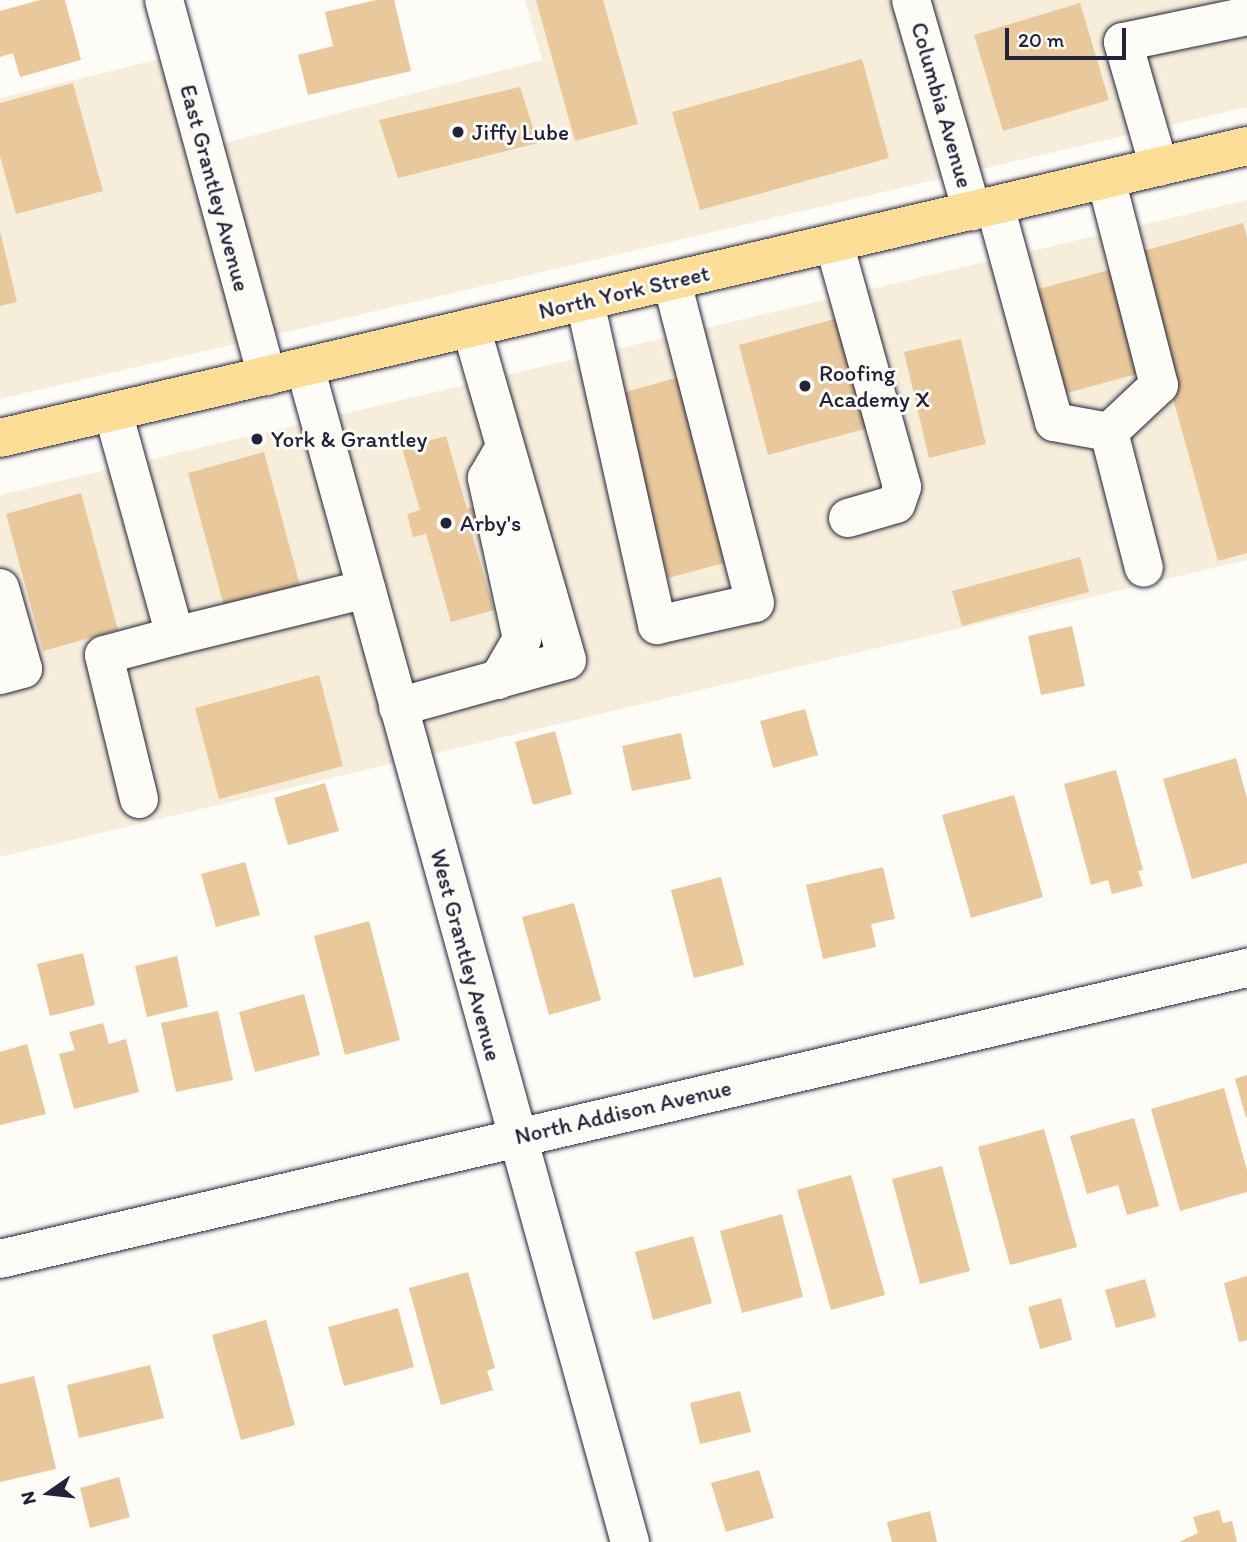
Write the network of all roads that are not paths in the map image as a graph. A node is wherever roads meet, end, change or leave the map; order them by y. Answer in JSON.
{"nodes":[{"id":1,"x":164,"y":0,"type":"edge"},
{"id":2,"x":911,"y":0,"type":"edge"},
{"id":3,"x":1247,"y":16,"type":"edge"},
{"id":4,"x":1247,"y":146,"type":"edge"},
{"id":5,"x":1159,"y":167,"type":"junction"},
{"id":6,"x":1106,"y":179,"type":"junction"},
{"id":7,"x":983,"y":208,"type":"junction"},
{"id":8,"x":834,"y":243,"type":"junction"},
{"id":9,"x":672,"y":281,"type":"junction"},
{"id":10,"x":585,"y":302,"type":"junction"},
{"id":11,"x":471,"y":328,"type":"junction"},
{"id":12,"x":305,"y":367,"type":"junction"},
{"id":13,"x":267,"y":376,"type":"junction"},
{"id":14,"x":113,"y":412,"type":"junction"},
{"id":15,"x":1109,"y":432,"type":"junction"},
{"id":16,"x":0,"y":438,"type":"edge"},
{"id":17,"x":505,"y":447,"type":"junction"},
{"id":18,"x":848,"y":518,"type":"dead end"},
{"id":19,"x":1144,"y":568,"type":"dead end"},
{"id":20,"x":0,"y":588,"type":"edge"},
{"id":21,"x":366,"y":589,"type":"junction"},
{"id":22,"x":175,"y":636,"type":"junction"},
{"id":23,"x":0,"y":675,"type":"edge"},
{"id":24,"x":498,"y":680,"type":"junction"},
{"id":25,"x":398,"y":707,"type":"junction"},
{"id":26,"x":139,"y":799,"type":"dead end"},
{"id":27,"x":1247,"y":968,"type":"edge"},
{"id":28,"x":516,"y":1137,"type":"junction"},
{"id":29,"x":0,"y":1259,"type":"edge"},
{"id":30,"x":630,"y":1542,"type":"edge"}],
"edges":[{"from":1,"to":13,"type":"street","name":"East Grantley Avenue"},
{"from":2,"to":7,"type":"street","name":"Columbia Avenue"},
{"from":3,"to":5,"type":"street"},
{"from":4,"to":5,"type":"main road","name":"North York Street"},
{"from":5,"to":6,"type":"main road","name":"North York Street"},
{"from":6,"to":7,"type":"main road","name":"North York Street"},
{"from":6,"to":15,"type":"street"},
{"from":7,"to":8,"type":"main road","name":"North York Street"},
{"from":7,"to":15,"type":"street","name":"Columbia Avenue"},
{"from":8,"to":9,"type":"main road","name":"North York Street"},
{"from":8,"to":18,"type":"street"},
{"from":9,"to":10,"type":"main road","name":"North York Street"},
{"from":9,"to":10,"type":"street"},
{"from":10,"to":11,"type":"main road","name":"North York Street"},
{"from":11,"to":12,"type":"main road","name":"North York Street"},
{"from":11,"to":17,"type":"street"},
{"from":12,"to":13,"type":"main road","name":"North York Street"},
{"from":12,"to":21,"type":"street","name":"West Grantley Avenue"},
{"from":13,"to":14,"type":"main road","name":"North York Street"},
{"from":14,"to":16,"type":"main road","name":"North York Street"},
{"from":14,"to":22,"type":"street"},
{"from":15,"to":19,"type":"street"},
{"from":17,"to":24,"type":"street"},
{"from":17,"to":24,"type":"street"},
{"from":20,"to":23,"type":"street"},
{"from":21,"to":22,"type":"street"},
{"from":21,"to":25,"type":"street","name":"West Grantley Avenue"},
{"from":22,"to":26,"type":"street"},
{"from":24,"to":25,"type":"street"},
{"from":25,"to":28,"type":"street","name":"West Grantley Avenue"},
{"from":27,"to":28,"type":"street","name":"North Addison Avenue"},
{"from":28,"to":29,"type":"street","name":"North Addison Avenue"},
{"from":28,"to":30,"type":"street","name":"West Grantley Avenue"}]}
